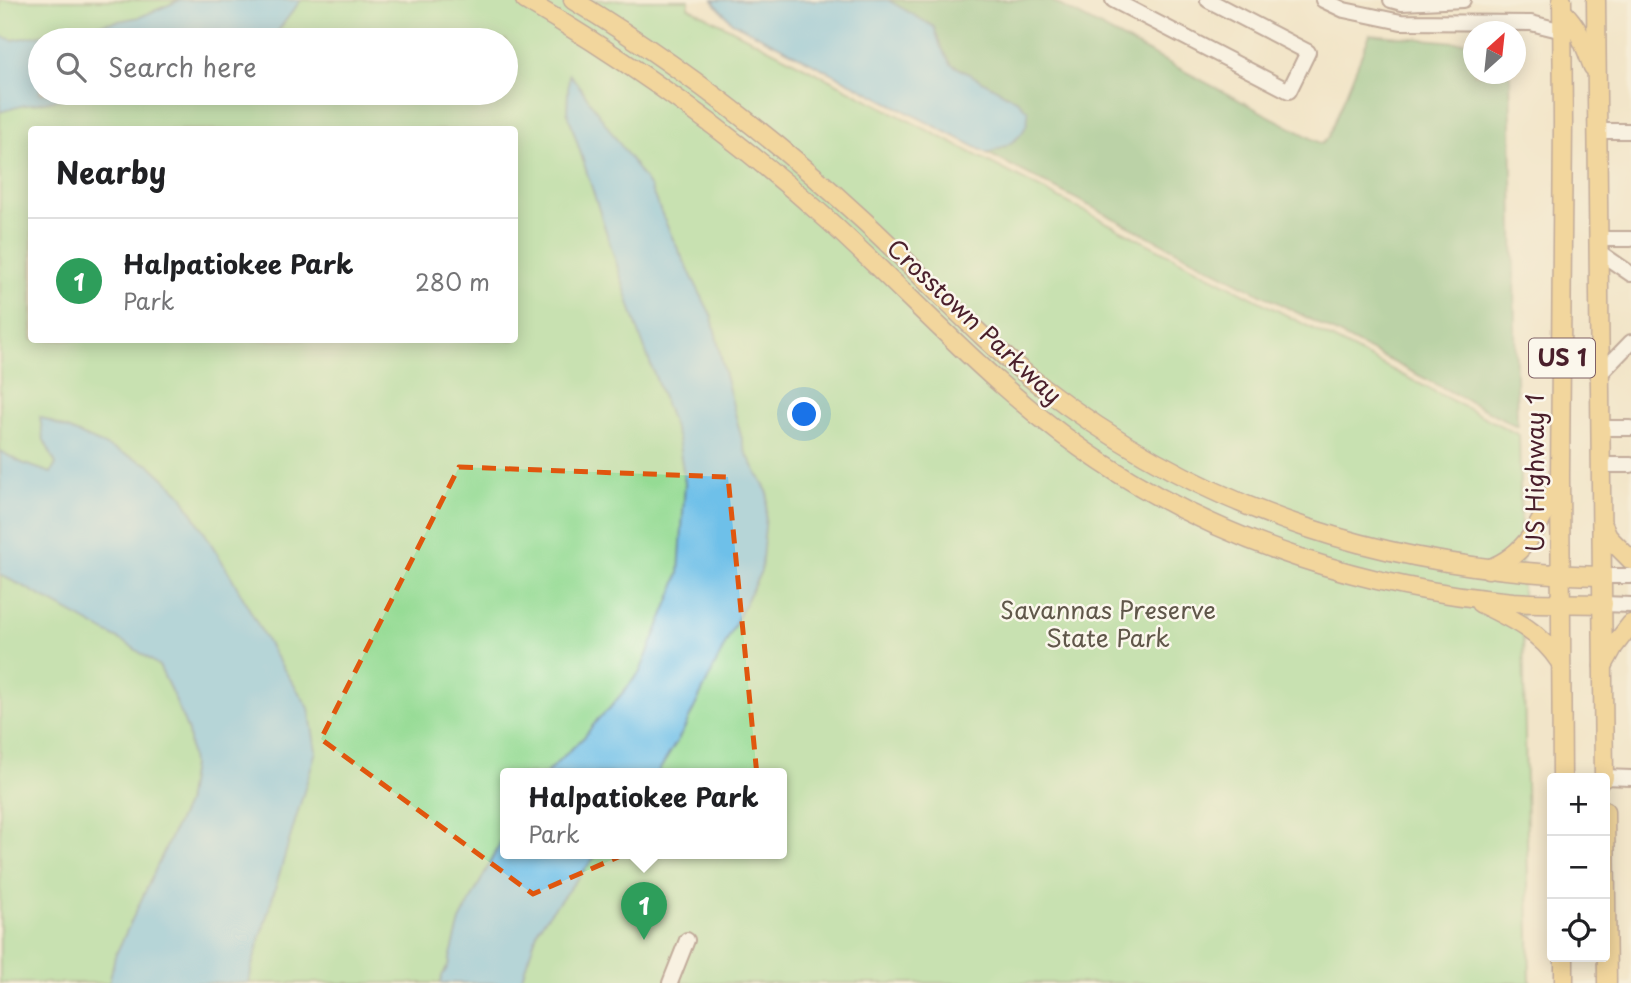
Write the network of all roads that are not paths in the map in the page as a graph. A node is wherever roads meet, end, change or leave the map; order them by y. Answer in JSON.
{"nodes":[{"id":1,"x":525,"y":0,"type":"edge"},
{"id":2,"x":573,"y":0,"type":"edge"},
{"id":3,"x":1113,"y":0,"type":"edge"},
{"id":4,"x":1323,"y":0,"type":"edge"},
{"id":5,"x":1463,"y":0,"type":"edge"},
{"id":6,"x":1468,"y":0,"type":"edge"},
{"id":7,"x":1596,"y":0,"type":"edge"},
{"id":8,"x":1398,"y":1,"type":"edge"},
{"id":9,"x":1216,"y":2,"type":"edge"},
{"id":10,"x":1562,"y":6,"type":"edge"},
{"id":11,"x":1469,"y":21,"type":"edge"},
{"id":12,"x":1401,"y":22,"type":"junction"},
{"id":13,"x":1463,"y":22,"type":"edge"},
{"id":14,"x":1526,"y":23,"type":"edge"},
{"id":15,"x":1563,"y":31,"type":"junction"},
{"id":16,"x":1597,"y":76,"type":"junction"},
{"id":17,"x":1597,"y":131,"type":"junction"},
{"id":18,"x":1631,"y":131,"type":"edge"},
{"id":19,"x":1631,"y":239,"type":"edge"},
{"id":20,"x":1599,"y":245,"type":"junction"},
{"id":21,"x":1631,"y":274,"type":"edge"},
{"id":22,"x":1631,"y":342,"type":"edge"},
{"id":23,"x":1600,"y":374,"type":"junction"},
{"id":24,"x":1601,"y":428,"type":"junction"},
{"id":25,"x":1631,"y":428,"type":"edge"},
{"id":26,"x":1601,"y":465,"type":"junction"},
{"id":27,"x":1631,"y":465,"type":"edge"},
{"id":28,"x":1560,"y":476,"type":"junction"},
{"id":29,"x":1602,"y":523,"type":"junction"},
{"id":30,"x":1631,"y":560,"type":"edge"},
{"id":31,"x":1487,"y":569,"type":"junction"},
{"id":32,"x":1560,"y":576,"type":"junction"},
{"id":33,"x":1602,"y":576,"type":"junction"},
{"id":34,"x":1631,"y":576,"type":"edge"},
{"id":35,"x":1468,"y":597,"type":"junction"},
{"id":36,"x":1562,"y":603,"type":"junction"},
{"id":37,"x":1603,"y":604,"type":"junction"},
{"id":38,"x":1631,"y":605,"type":"edge"},
{"id":39,"x":1631,"y":624,"type":"edge"},
{"id":40,"x":1560,"y":662,"type":"junction"},
{"id":41,"x":1603,"y":666,"type":"junction"},
{"id":42,"x":1562,"y":773,"type":"edge"},
{"id":43,"x":1604,"y":773,"type":"edge"},
{"id":44,"x":1610,"y":778,"type":"edge"},
{"id":45,"x":1631,"y":778,"type":"edge"},
{"id":46,"x":1605,"y":836,"type":"edge"},
{"id":47,"x":687,"y":940,"type":"dead end"},
{"id":48,"x":1564,"y":962,"type":"edge"},
{"id":49,"x":670,"y":983,"type":"edge"},
{"id":50,"x":1564,"y":983,"type":"edge"},
{"id":51,"x":1607,"y":983,"type":"edge"}],
"edges":[{"from":1,"to":35,"type":"main road","name":"Crosstown Parkway"},
{"from":2,"to":31,"type":"main road","name":"Crosstown Parkway"},
{"from":3,"to":9,"type":"street"},
{"from":4,"to":12,"type":"street"},
{"from":5,"to":8,"type":"street"},
{"from":6,"to":11,"type":"street"},
{"from":7,"to":16,"type":"main road","number":"US 1"},
{"from":8,"to":12,"type":"street"},
{"from":10,"to":15,"type":"main road","name":"US Highway 1","number":"US 1"},
{"from":10,"to":16,"type":"main road"},
{"from":12,"to":13,"type":"street"},
{"from":14,"to":15,"type":"street"},
{"from":15,"to":28,"type":"main road","name":"US Highway 1","number":"US 1"},
{"from":16,"to":17,"type":"main road","number":"US 1"},
{"from":17,"to":18,"type":"street"},
{"from":17,"to":20,"type":"main road","number":"US 1"},
{"from":19,"to":20,"type":"street"},
{"from":20,"to":21,"type":"street"},
{"from":20,"to":23,"type":"main road","number":"US 1"},
{"from":22,"to":23,"type":"street"},
{"from":23,"to":24,"type":"main road","number":"US 1"},
{"from":24,"to":25,"type":"street"},
{"from":24,"to":26,"type":"main road","number":"US 1"},
{"from":26,"to":27,"type":"street"},
{"from":26,"to":29,"type":"main road","number":"US 1"},
{"from":28,"to":31,"type":"main road"},
{"from":28,"to":32,"type":"main road","name":"US Highway 1","number":"US 1"},
{"from":29,"to":30,"type":"main road"},
{"from":29,"to":33,"type":"main road","number":"US 1"},
{"from":31,"to":32,"type":"main road","name":"Crosstown Parkway"},
{"from":32,"to":33,"type":"main road","name":"Crosstown Parkway"},
{"from":32,"to":36,"type":"main road","name":"US Highway 1","number":"US 1"},
{"from":33,"to":34,"type":"street"},
{"from":33,"to":37,"type":"main road","number":"US 1"},
{"from":35,"to":36,"type":"main road","name":"Crosstown Parkway"},
{"from":35,"to":40,"type":"main road"},
{"from":36,"to":37,"type":"main road","name":"Crosstown Parkway"},
{"from":36,"to":40,"type":"main road","name":"US Highway 1","number":"US 1"},
{"from":37,"to":38,"type":"street"},
{"from":37,"to":41,"type":"main road","number":"US 1"},
{"from":39,"to":41,"type":"main road"},
{"from":40,"to":42,"type":"main road","name":"US Highway 1","number":"US 1"},
{"from":41,"to":43,"type":"main road","number":"US 1"},
{"from":44,"to":45,"type":"street"},
{"from":46,"to":51,"type":"main road"},
{"from":47,"to":49,"type":"street"},
{"from":48,"to":50,"type":"main road"}]}
